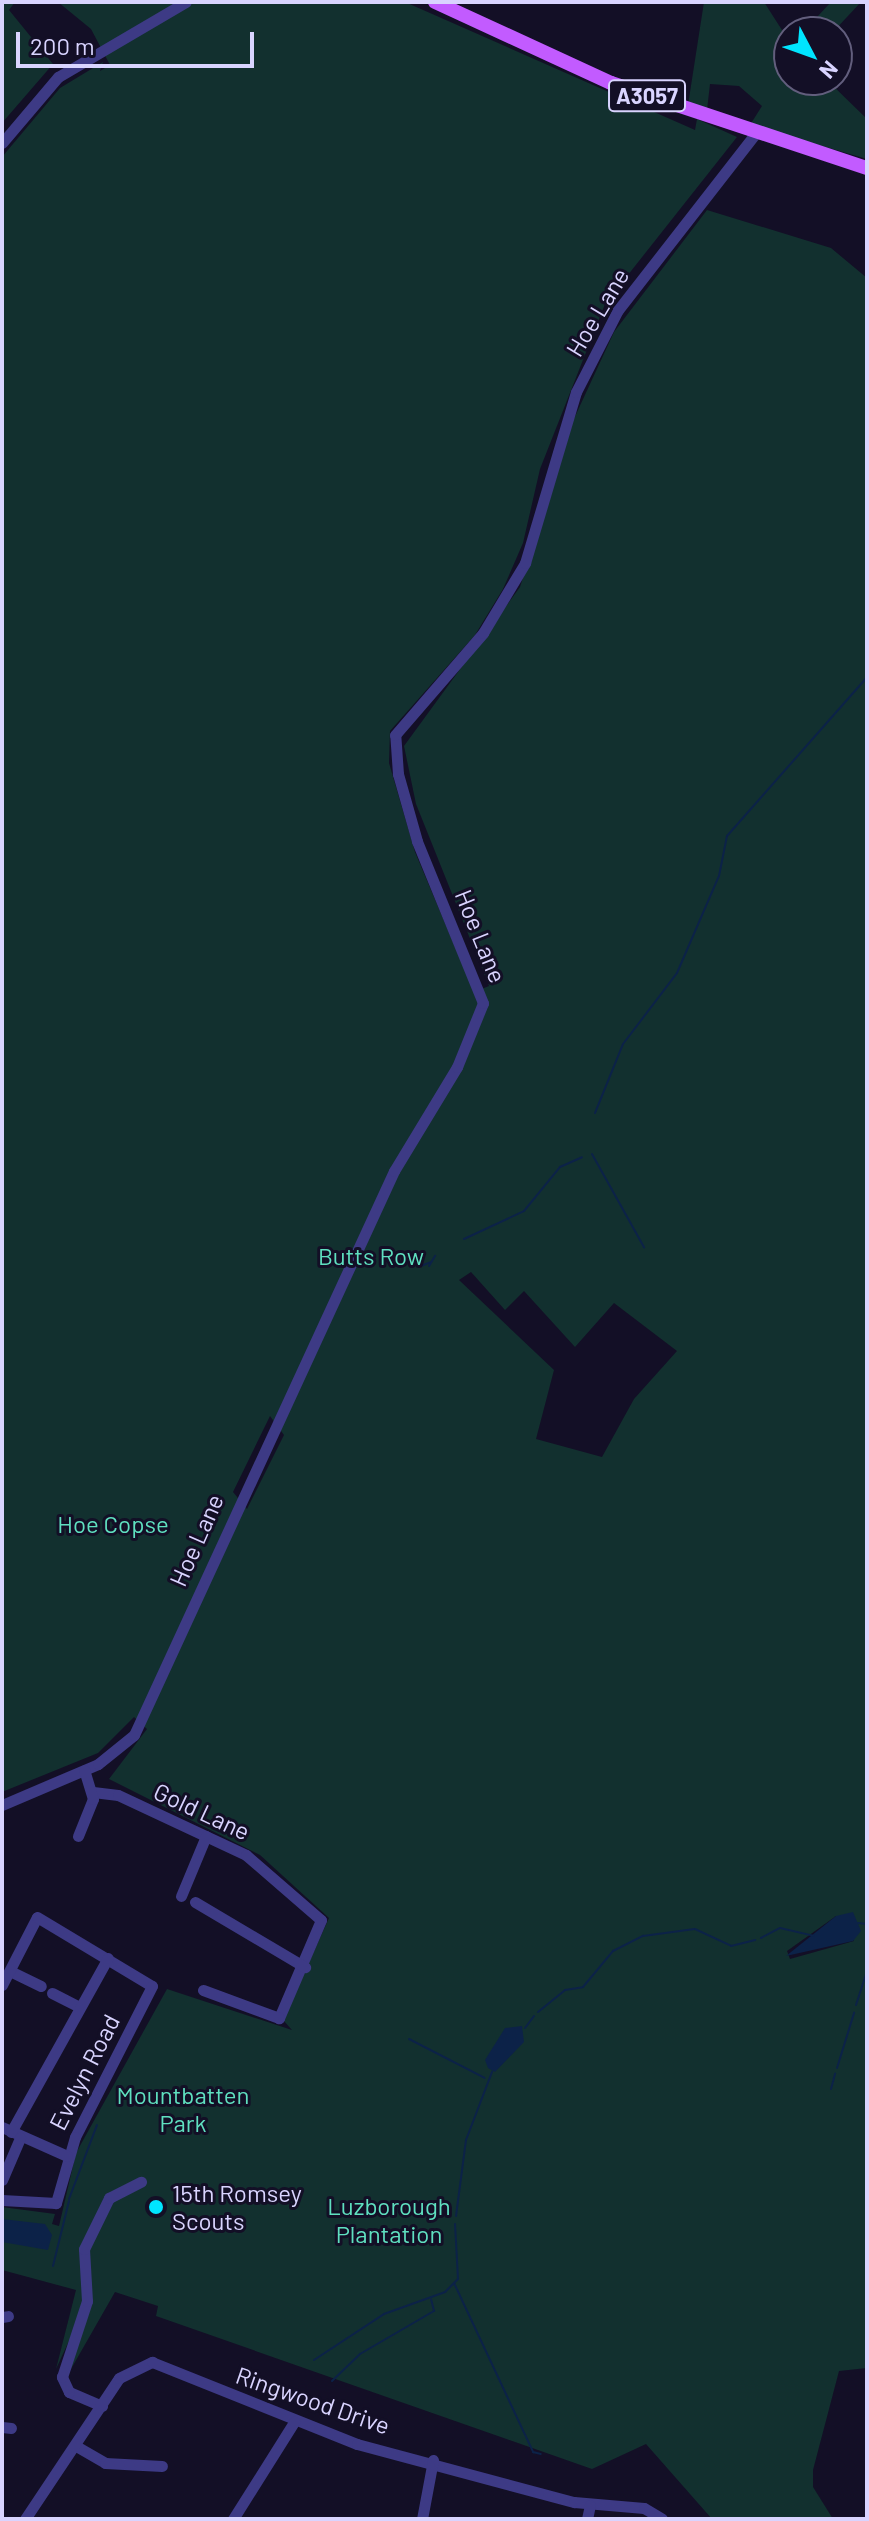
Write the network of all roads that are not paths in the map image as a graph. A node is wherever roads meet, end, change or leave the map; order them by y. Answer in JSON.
{"nodes":[{"id":1,"x":186,"y":2,"type":"edge"},
{"id":2,"x":435,"y":2,"type":"edge"},
{"id":3,"x":754,"y":135,"type":"junction"},
{"id":4,"x":2,"y":143,"type":"edge"},
{"id":5,"x":867,"y":168,"type":"edge"},
{"id":6,"x":84,"y":1770,"type":"junction"},
{"id":7,"x":93,"y":1792,"type":"junction"},
{"id":8,"x":2,"y":1805,"type":"edge"},
{"id":9,"x":78,"y":1836,"type":"dead end"},
{"id":10,"x":206,"y":1836,"type":"junction"},
{"id":11,"x":181,"y":1896,"type":"dead end"},
{"id":12,"x":195,"y":1902,"type":"dead end"},
{"id":13,"x":108,"y":1958,"type":"junction"},
{"id":14,"x":305,"y":1967,"type":"junction"},
{"id":15,"x":12,"y":1972,"type":"junction"},
{"id":16,"x":2,"y":1985,"type":"edge"},
{"id":17,"x":41,"y":1986,"type":"dead end"},
{"id":18,"x":203,"y":1990,"type":"dead end"},
{"id":19,"x":52,"y":1993,"type":"dead end"},
{"id":20,"x":79,"y":2007,"type":"junction"},
{"id":21,"x":11,"y":2132,"type":"edge"},
{"id":22,"x":67,"y":2156,"type":"junction"},
{"id":23,"x":2,"y":2180,"type":"edge"},
{"id":24,"x":141,"y":2182,"type":"dead end"},
{"id":25,"x":2,"y":2200,"type":"edge"},
{"id":26,"x":102,"y":2406,"type":"junction"},
{"id":27,"x":294,"y":2422,"type":"junction"},
{"id":28,"x":76,"y":2446,"type":"junction"},
{"id":29,"x":433,"y":2460,"type":"junction"},
{"id":30,"x":164,"y":2466,"type":"dead end"},
{"id":31,"x":590,"y":2505,"type":"junction"},
{"id":32,"x":25,"y":2519,"type":"edge"},
{"id":33,"x":233,"y":2519,"type":"edge"},
{"id":34,"x":422,"y":2519,"type":"edge"},
{"id":35,"x":587,"y":2519,"type":"edge"},
{"id":36,"x":662,"y":2519,"type":"edge"}],
"edges":[{"from":1,"to":4,"type":"street"},
{"from":2,"to":3,"type":"main road","number":"A3057"},
{"from":3,"to":5,"type":"main road","number":"A3057"},
{"from":3,"to":6,"type":"street","name":"Hoe Lane"},
{"from":6,"to":7,"type":"street"},
{"from":6,"to":8,"type":"street","name":"Hoe Lane"},
{"from":7,"to":9,"type":"street"},
{"from":7,"to":10,"type":"street","name":"Gold Lane"},
{"from":10,"to":11,"type":"street"},
{"from":10,"to":14,"type":"street","name":"Gold Lane"},
{"from":12,"to":14,"type":"street"},
{"from":13,"to":15,"type":"street"},
{"from":13,"to":20,"type":"street"},
{"from":13,"to":22,"type":"street","name":"Evelyn Road"},
{"from":14,"to":18,"type":"street","name":"Gold Lane"},
{"from":15,"to":16,"type":"street"},
{"from":15,"to":17,"type":"street"},
{"from":19,"to":20,"type":"street"},
{"from":20,"to":21,"type":"street"},
{"from":21,"to":22,"type":"street","name":"Evelyn Road"},
{"from":21,"to":23,"type":"street"},
{"from":22,"to":25,"type":"street"},
{"from":24,"to":26,"type":"street"},
{"from":26,"to":27,"type":"street","name":"Ringwood Drive"},
{"from":26,"to":28,"type":"street","name":"Ringwood Drive"},
{"from":27,"to":29,"type":"street","name":"Ringwood Drive"},
{"from":27,"to":33,"type":"street"},
{"from":28,"to":30,"type":"street"},
{"from":28,"to":32,"type":"street","name":"Ringwood Drive"},
{"from":29,"to":31,"type":"street","name":"Ringwood Drive"},
{"from":29,"to":34,"type":"street"},
{"from":31,"to":35,"type":"street"},
{"from":31,"to":36,"type":"street","name":"Ringwood Drive"}]}
